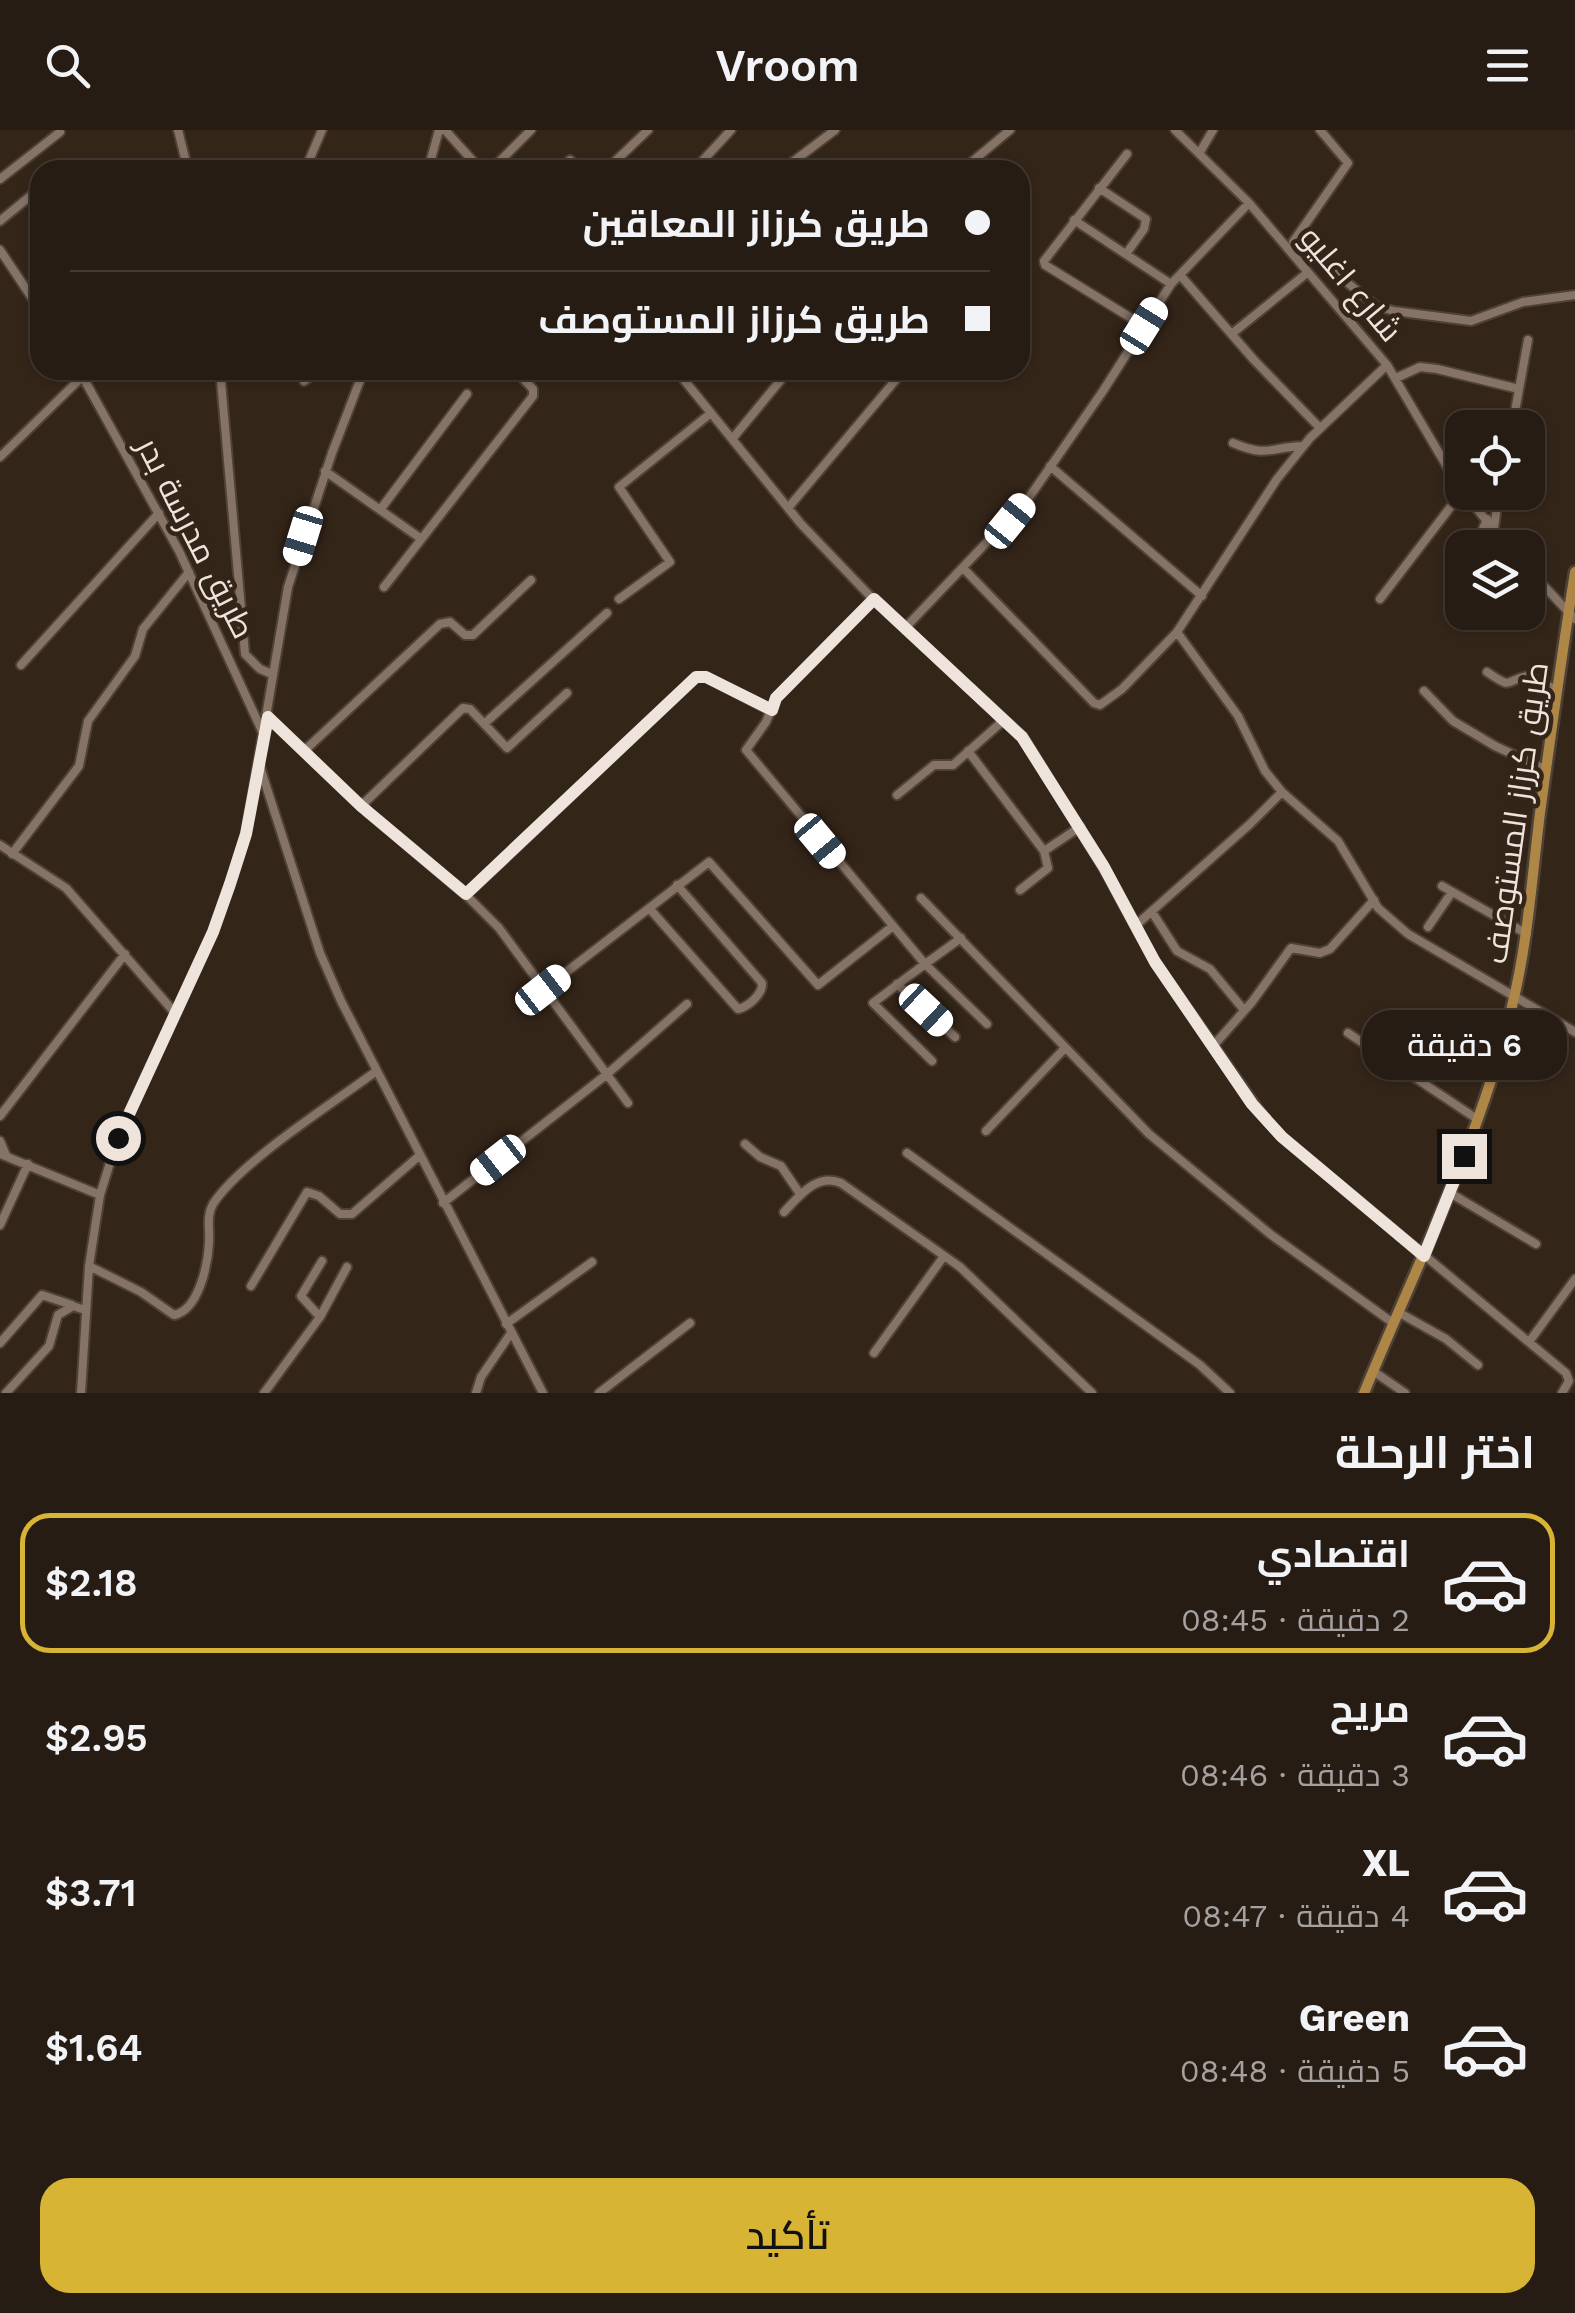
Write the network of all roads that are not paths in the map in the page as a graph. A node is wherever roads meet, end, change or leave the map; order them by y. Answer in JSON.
{"nodes":[{"id":1,"x":178,"y":130,"type":"edge"},
{"id":2,"x":322,"y":130,"type":"edge"},
{"id":3,"x":442,"y":130,"type":"edge"},
{"id":4,"x":531,"y":130,"type":"edge"},
{"id":5,"x":648,"y":130,"type":"edge"},
{"id":6,"x":731,"y":130,"type":"edge"},
{"id":7,"x":835,"y":130,"type":"edge"},
{"id":8,"x":1010,"y":130,"type":"edge"},
{"id":9,"x":1175,"y":130,"type":"edge"},
{"id":10,"x":1213,"y":130,"type":"edge"},
{"id":11,"x":1320,"y":130,"type":"edge"},
{"id":12,"x":60,"y":132,"type":"edge"},
{"id":13,"x":1200,"y":152,"type":"junction"},
{"id":14,"x":1127,"y":154,"type":"dead end"},
{"id":15,"x":186,"y":160,"type":"edge"},
{"id":16,"x":309,"y":160,"type":"edge"},
{"id":17,"x":432,"y":160,"type":"edge"},
{"id":18,"x":471,"y":160,"type":"edge"},
{"id":19,"x":501,"y":160,"type":"edge"},
{"id":20,"x":616,"y":160,"type":"edge"},
{"id":21,"x":703,"y":160,"type":"edge"},
{"id":22,"x":795,"y":160,"type":"edge"},
{"id":23,"x":974,"y":160,"type":"edge"},
{"id":24,"x":0,"y":178,"type":"edge"},
{"id":25,"x":1100,"y":188,"type":"junction"},
{"id":26,"x":30,"y":196,"type":"edge"},
{"id":27,"x":1250,"y":202,"type":"junction"},
{"id":28,"x":1074,"y":220,"type":"junction"},
{"id":29,"x":0,"y":222,"type":"edge"},
{"id":30,"x":1295,"y":240,"type":"junction"},
{"id":31,"x":1288,"y":248,"type":"junction"},
{"id":32,"x":0,"y":250,"type":"edge"},
{"id":33,"x":1126,"y":254,"type":"junction"},
{"id":34,"x":1307,"y":272,"type":"junction"},
{"id":35,"x":1180,"y":275,"type":"junction"},
{"id":36,"x":1171,"y":284,"type":"junction"},
{"id":37,"x":30,"y":295,"type":"edge"},
{"id":38,"x":1575,"y":295,"type":"edge"},
{"id":39,"x":1144,"y":326,"type":"junction"},
{"id":40,"x":1234,"y":332,"type":"junction"},
{"id":41,"x":1528,"y":340,"type":"dead end"},
{"id":42,"x":1387,"y":365,"type":"junction"},
{"id":43,"x":1396,"y":378,"type":"junction"},
{"id":44,"x":74,"y":380,"type":"edge"},
{"id":45,"x":85,"y":380,"type":"edge"},
{"id":46,"x":221,"y":380,"type":"edge"},
{"id":47,"x":307,"y":380,"type":"edge"},
{"id":48,"x":360,"y":380,"type":"edge"},
{"id":49,"x":524,"y":380,"type":"edge"},
{"id":50,"x":684,"y":380,"type":"edge"},
{"id":51,"x":781,"y":380,"type":"edge"},
{"id":52,"x":896,"y":380,"type":"edge"},
{"id":53,"x":304,"y":382,"type":"dead end"},
{"id":54,"x":1519,"y":388,"type":"junction"},
{"id":55,"x":467,"y":394,"type":"dead end"},
{"id":56,"x":1515,"y":410,"type":"edge"},
{"id":57,"x":711,"y":412,"type":"junction"},
{"id":58,"x":1320,"y":428,"type":"junction"},
{"id":59,"x":733,"y":438,"type":"junction"},
{"id":60,"x":1234,"y":443,"type":"dead end"},
{"id":61,"x":1303,"y":446,"type":"junction"},
{"id":62,"x":0,"y":457,"type":"edge"},
{"id":63,"x":1445,"y":461,"type":"edge"},
{"id":64,"x":1050,"y":466,"type":"junction"},
{"id":65,"x":325,"y":472,"type":"junction"},
{"id":66,"x":788,"y":508,"type":"junction"},
{"id":67,"x":380,"y":510,"type":"junction"},
{"id":68,"x":1449,"y":510,"type":"edge"},
{"id":69,"x":1480,"y":510,"type":"edge"},
{"id":70,"x":1496,"y":510,"type":"edge"},
{"id":71,"x":159,"y":513,"type":"junction"},
{"id":72,"x":1488,"y":519,"type":"junction"},
{"id":73,"x":1494,"y":528,"type":"joint"},
{"id":74,"x":1483,"y":530,"type":"edge"},
{"id":75,"x":420,"y":538,"type":"junction"},
{"id":76,"x":963,"y":568,"type":"junction"},
{"id":77,"x":189,"y":572,"type":"junction"},
{"id":78,"x":1575,"y":572,"type":"edge"},
{"id":79,"x":530,"y":580,"type":"dead end"},
{"id":80,"x":384,"y":587,"type":"dead end"},
{"id":81,"x":1545,"y":587,"type":"edge"},
{"id":82,"x":1202,"y":596,"type":"junction"},
{"id":83,"x":619,"y":599,"type":"dead end"},
{"id":84,"x":874,"y":599,"type":"junction"},
{"id":85,"x":1380,"y":599,"type":"dead end"},
{"id":86,"x":607,"y":614,"type":"dead end"},
{"id":87,"x":1572,"y":616,"type":"edge"},
{"id":88,"x":905,"y":628,"type":"junction"},
{"id":89,"x":1177,"y":632,"type":"junction"},
{"id":90,"x":20,"y":665,"type":"dead end"},
{"id":91,"x":1487,"y":672,"type":"dead end"},
{"id":92,"x":272,"y":674,"type":"junction"},
{"id":93,"x":1556,"y":690,"type":"junction"},
{"id":94,"x":1424,"y":691,"type":"dead end"},
{"id":95,"x":567,"y":693,"type":"dead end"},
{"id":96,"x":772,"y":710,"type":"junction"},
{"id":97,"x":268,"y":717,"type":"junction"},
{"id":98,"x":1004,"y":720,"type":"junction"},
{"id":99,"x":484,"y":724,"type":"junction"},
{"id":100,"x":262,"y":732,"type":"junction"},
{"id":101,"x":304,"y":751,"type":"junction"},
{"id":102,"x":968,"y":752,"type":"junction"},
{"id":103,"x":258,"y":763,"type":"junction"},
{"id":104,"x":1547,"y":770,"type":"junction"},
{"id":105,"x":1282,"y":792,"type":"junction"},
{"id":106,"x":897,"y":795,"type":"dead end"},
{"id":107,"x":361,"y":806,"type":"junction"},
{"id":108,"x":1080,"y":827,"type":"junction"},
{"id":109,"x":0,"y":845,"type":"edge"},
{"id":110,"x":1044,"y":851,"type":"junction"},
{"id":111,"x":12,"y":854,"type":"junction"},
{"id":112,"x":677,"y":886,"type":"junction"},
{"id":113,"x":1442,"y":886,"type":"dead end"},
{"id":114,"x":1020,"y":890,"type":"dead end"},
{"id":115,"x":1452,"y":892,"type":"junction"},
{"id":116,"x":466,"y":894,"type":"junction"},
{"id":117,"x":921,"y":898,"type":"dead end"},
{"id":118,"x":1374,"y":900,"type":"junction"},
{"id":119,"x":649,"y":908,"type":"junction"},
{"id":120,"x":1152,"y":912,"type":"junction"},
{"id":121,"x":893,"y":926,"type":"junction"},
{"id":122,"x":1134,"y":926,"type":"junction"},
{"id":123,"x":1428,"y":927,"type":"dead end"},
{"id":124,"x":1527,"y":934,"type":"junction"},
{"id":125,"x":961,"y":938,"type":"junction"},
{"id":126,"x":125,"y":954,"type":"junction"},
{"id":127,"x":925,"y":964,"type":"junction"},
{"id":128,"x":897,"y":984,"type":"junction"},
{"id":129,"x":543,"y":990,"type":"junction"},
{"id":130,"x":1514,"y":998,"type":"junction"},
{"id":131,"x":687,"y":1004,"type":"dead end"},
{"id":132,"x":1244,"y":1010,"type":"junction"},
{"id":133,"x":175,"y":1014,"type":"junction"},
{"id":134,"x":987,"y":1024,"type":"dead end"},
{"id":135,"x":1575,"y":1032,"type":"edge"},
{"id":136,"x":1348,"y":1033,"type":"dead end"},
{"id":137,"x":955,"y":1037,"type":"dead end"},
{"id":138,"x":1214,"y":1045,"type":"junction"},
{"id":139,"x":1064,"y":1049,"type":"junction"},
{"id":140,"x":932,"y":1061,"type":"dead end"},
{"id":141,"x":376,"y":1072,"type":"junction"},
{"id":142,"x":606,"y":1075,"type":"junction"},
{"id":143,"x":628,"y":1103,"type":"dead end"},
{"id":144,"x":0,"y":1116,"type":"edge"},
{"id":145,"x":1477,"y":1119,"type":"junction"},
{"id":146,"x":986,"y":1130,"type":"dead end"},
{"id":147,"x":0,"y":1140,"type":"edge"},
{"id":148,"x":745,"y":1144,"type":"dead end"},
{"id":149,"x":906,"y":1153,"type":"dead end"},
{"id":150,"x":3,"y":1155,"type":"edge"},
{"id":151,"x":419,"y":1156,"type":"junction"},
{"id":152,"x":28,"y":1164,"type":"junction"},
{"id":153,"x":1450,"y":1193,"type":"junction"},
{"id":154,"x":800,"y":1194,"type":"junction"},
{"id":155,"x":100,"y":1195,"type":"junction"},
{"id":156,"x":443,"y":1202,"type":"junction"},
{"id":157,"x":784,"y":1212,"type":"dead end"},
{"id":158,"x":0,"y":1225,"type":"edge"},
{"id":159,"x":1536,"y":1244,"type":"dead end"},
{"id":160,"x":944,"y":1256,"type":"junction"},
{"id":161,"x":1424,"y":1256,"type":"junction"},
{"id":162,"x":322,"y":1261,"type":"dead end"},
{"id":163,"x":592,"y":1262,"type":"dead end"},
{"id":164,"x":89,"y":1266,"type":"junction"},
{"id":165,"x":346,"y":1268,"type":"dead end"},
{"id":166,"x":1575,"y":1280,"type":"edge"},
{"id":167,"x":251,"y":1286,"type":"dead end"},
{"id":168,"x":73,"y":1306,"type":"junction"},
{"id":169,"x":85,"y":1310,"type":"junction"},
{"id":170,"x":320,"y":1317,"type":"junction"},
{"id":171,"x":1396,"y":1317,"type":"junction"},
{"id":172,"x":690,"y":1323,"type":"dead end"},
{"id":173,"x":509,"y":1328,"type":"junction"},
{"id":174,"x":0,"y":1342,"type":"edge"},
{"id":175,"x":1529,"y":1342,"type":"junction"},
{"id":176,"x":874,"y":1353,"type":"dead end"},
{"id":177,"x":1478,"y":1365,"type":"dead end"},
{"id":178,"x":1373,"y":1372,"type":"junction"},
{"id":179,"x":6,"y":1393,"type":"edge"},
{"id":180,"x":82,"y":1393,"type":"edge"},
{"id":181,"x":264,"y":1393,"type":"edge"},
{"id":182,"x":476,"y":1393,"type":"edge"},
{"id":183,"x":543,"y":1393,"type":"edge"},
{"id":184,"x":599,"y":1393,"type":"edge"},
{"id":185,"x":1092,"y":1393,"type":"edge"},
{"id":186,"x":1230,"y":1393,"type":"edge"},
{"id":187,"x":1364,"y":1393,"type":"edge"},
{"id":188,"x":1405,"y":1393,"type":"edge"},
{"id":189,"x":1562,"y":1393,"type":"edge"}],
"edges":[{"from":1,"to":15,"type":"street"},
{"from":2,"to":16,"type":"street"},
{"from":3,"to":17,"type":"street"},
{"from":3,"to":18,"type":"street"},
{"from":4,"to":19,"type":"street"},
{"from":5,"to":20,"type":"street"},
{"from":6,"to":21,"type":"street"},
{"from":7,"to":22,"type":"street"},
{"from":8,"to":23,"type":"street"},
{"from":9,"to":13,"type":"street","name":"شارع اغليو"},
{"from":10,"to":13,"type":"street"},
{"from":11,"to":30,"type":"street"},
{"from":12,"to":24,"type":"street"},
{"from":13,"to":27,"type":"street","name":"شارع اغليو"},
{"from":14,"to":25,"type":"street"},
{"from":25,"to":28,"type":"street"},
{"from":25,"to":33,"type":"street"},
{"from":26,"to":29,"type":"street"},
{"from":27,"to":31,"type":"street","name":"شارع اغليو"},
{"from":27,"to":35,"type":"street"},
{"from":28,"to":33,"type":"street"},
{"from":28,"to":39,"type":"street"},
{"from":30,"to":31,"type":"street"},
{"from":30,"to":38,"type":"street"},
{"from":31,"to":34,"type":"street","name":"شارع اغليو"},
{"from":32,"to":37,"type":"street"},
{"from":33,"to":36,"type":"street"},
{"from":34,"to":40,"type":"street"},
{"from":34,"to":42,"type":"street","name":"شارع اغليو"},
{"from":35,"to":36,"type":"street"},
{"from":35,"to":40,"type":"street"},
{"from":36,"to":39,"type":"street"},
{"from":39,"to":64,"type":"street"},
{"from":40,"to":58,"type":"street"},
{"from":41,"to":54,"type":"street"},
{"from":42,"to":43,"type":"street","name":"شارع اغليو"},
{"from":42,"to":58,"type":"street"},
{"from":43,"to":54,"type":"street"},
{"from":43,"to":63,"type":"street","name":"شارع اغليو"},
{"from":44,"to":62,"type":"street"},
{"from":45,"to":71,"type":"street","name":"طريق مدرسة بدر"},
{"from":46,"to":92,"type":"street"},
{"from":47,"to":53,"type":"street"},
{"from":48,"to":65,"type":"street"},
{"from":49,"to":75,"type":"street"},
{"from":50,"to":57,"type":"street"},
{"from":51,"to":59,"type":"street"},
{"from":52,"to":66,"type":"street"},
{"from":54,"to":56,"type":"street"},
{"from":55,"to":67,"type":"street"},
{"from":57,"to":59,"type":"street"},
{"from":57,"to":83,"type":"street"},
{"from":58,"to":61,"type":"street"},
{"from":59,"to":66,"type":"street"},
{"from":60,"to":61,"type":"street"},
{"from":61,"to":82,"type":"street"},
{"from":64,"to":76,"type":"street"},
{"from":64,"to":82,"type":"street"},
{"from":65,"to":67,"type":"street"},
{"from":65,"to":92,"type":"street"},
{"from":66,"to":84,"type":"street"},
{"from":67,"to":75,"type":"street"},
{"from":68,"to":85,"type":"street"},
{"from":69,"to":72,"type":"street","name":"شارع اغليو"},
{"from":70,"to":73,"type":"street"},
{"from":71,"to":77,"type":"street","name":"طريق مدرسة بدر"},
{"from":71,"to":90,"type":"street"},
{"from":72,"to":73,"type":"street","name":"شارع اغليو"},
{"from":72,"to":74,"type":"street"},
{"from":75,"to":80,"type":"street"},
{"from":76,"to":88,"type":"street"},
{"from":76,"to":89,"type":"street"},
{"from":77,"to":100,"type":"street","name":"طريق مدرسة بدر"},
{"from":77,"to":111,"type":"street"},
{"from":78,"to":87,"type":"main road","name":"طريق كرزاز المستوصف"},
{"from":79,"to":101,"type":"street"},
{"from":81,"to":87,"type":"street"},
{"from":82,"to":89,"type":"street"},
{"from":84,"to":88,"type":"street"},
{"from":84,"to":96,"type":"street"},
{"from":86,"to":99,"type":"street"},
{"from":87,"to":93,"type":"main road","name":"طريق كرزاز المستوصف"},
{"from":88,"to":98,"type":"street"},
{"from":89,"to":105,"type":"street"},
{"from":91,"to":93,"type":"street"},
{"from":92,"to":97,"type":"street"},
{"from":93,"to":104,"type":"main road","name":"طريق كرزاز المستوصف"},
{"from":94,"to":104,"type":"street"},
{"from":95,"to":99,"type":"street"},
{"from":96,"to":116,"type":"street"},
{"from":96,"to":121,"type":"street"},
{"from":97,"to":100,"type":"street"},
{"from":97,"to":101,"type":"street"},
{"from":98,"to":102,"type":"street"},
{"from":98,"to":108,"type":"street"},
{"from":99,"to":107,"type":"street"},
{"from":100,"to":103,"type":"street"},
{"from":101,"to":107,"type":"street"},
{"from":102,"to":106,"type":"street"},
{"from":102,"to":110,"type":"street"},
{"from":103,"to":133,"type":"street"},
{"from":103,"to":141,"type":"street"},
{"from":104,"to":124,"type":"main road","name":"طريق كرزاز المستوصف"},
{"from":105,"to":118,"type":"street"},
{"from":105,"to":120,"type":"street"},
{"from":107,"to":116,"type":"street"},
{"from":108,"to":110,"type":"street"},
{"from":108,"to":122,"type":"street"},
{"from":109,"to":111,"type":"street"},
{"from":110,"to":114,"type":"street"},
{"from":111,"to":126,"type":"street"},
{"from":112,"to":119,"type":"street"},
{"from":112,"to":119,"type":"street"},
{"from":112,"to":121,"type":"street"},
{"from":113,"to":115,"type":"street"},
{"from":115,"to":123,"type":"street"},
{"from":115,"to":124,"type":"street"},
{"from":116,"to":129,"type":"street"},
{"from":117,"to":125,"type":"street"},
{"from":118,"to":130,"type":"street"},
{"from":118,"to":132,"type":"street"},
{"from":119,"to":129,"type":"street"},
{"from":120,"to":122,"type":"street"},
{"from":120,"to":132,"type":"street"},
{"from":121,"to":127,"type":"street"},
{"from":122,"to":138,"type":"street"},
{"from":124,"to":130,"type":"main road","name":"طريق كرزاز المستوصف"},
{"from":125,"to":127,"type":"street"},
{"from":125,"to":139,"type":"street"},
{"from":126,"to":133,"type":"street"},
{"from":126,"to":144,"type":"street"},
{"from":127,"to":128,"type":"street"},
{"from":127,"to":134,"type":"street"},
{"from":128,"to":137,"type":"street"},
{"from":128,"to":140,"type":"street"},
{"from":129,"to":142,"type":"street"},
{"from":130,"to":135,"type":"street"},
{"from":130,"to":145,"type":"main road","name":"طريق كرزاز المستوصف"},
{"from":131,"to":142,"type":"street"},
{"from":132,"to":138,"type":"street"},
{"from":133,"to":155,"type":"street"},
{"from":136,"to":145,"type":"street"},
{"from":138,"to":161,"type":"street"},
{"from":139,"to":146,"type":"street"},
{"from":139,"to":171,"type":"street"},
{"from":141,"to":151,"type":"street"},
{"from":141,"to":164,"type":"street"},
{"from":142,"to":143,"type":"street"},
{"from":142,"to":156,"type":"street"},
{"from":145,"to":153,"type":"main road","name":"طريق كرزاز المستوصف"},
{"from":147,"to":150,"type":"street"},
{"from":148,"to":154,"type":"street"},
{"from":149,"to":186,"type":"street"},
{"from":150,"to":152,"type":"street"},
{"from":151,"to":156,"type":"street"},
{"from":151,"to":167,"type":"street"},
{"from":152,"to":155,"type":"street"},
{"from":152,"to":158,"type":"street"},
{"from":153,"to":159,"type":"street"},
{"from":153,"to":161,"type":"main road","name":"طريق كرزاز المستوصف"},
{"from":154,"to":157,"type":"street"},
{"from":154,"to":160,"type":"street"},
{"from":155,"to":164,"type":"street"},
{"from":156,"to":173,"type":"street"},
{"from":160,"to":176,"type":"street"},
{"from":160,"to":185,"type":"street"},
{"from":161,"to":171,"type":"main road","name":"طريق كرزاز المستوصف"},
{"from":161,"to":175,"type":"street"},
{"from":162,"to":170,"type":"street"},
{"from":163,"to":173,"type":"street"},
{"from":164,"to":169,"type":"street"},
{"from":165,"to":170,"type":"street"},
{"from":166,"to":175,"type":"street"},
{"from":168,"to":169,"type":"street"},
{"from":168,"to":174,"type":"street"},
{"from":168,"to":179,"type":"street"},
{"from":169,"to":180,"type":"street"},
{"from":170,"to":181,"type":"street"},
{"from":171,"to":177,"type":"street"},
{"from":171,"to":178,"type":"main road","name":"طريق كرزاز المستوصف"},
{"from":172,"to":184,"type":"street"},
{"from":173,"to":182,"type":"street"},
{"from":173,"to":183,"type":"street"},
{"from":175,"to":189,"type":"street"},
{"from":178,"to":187,"type":"main road","name":"طريق كرزاز المستوصف"},
{"from":178,"to":188,"type":"street"}]}
